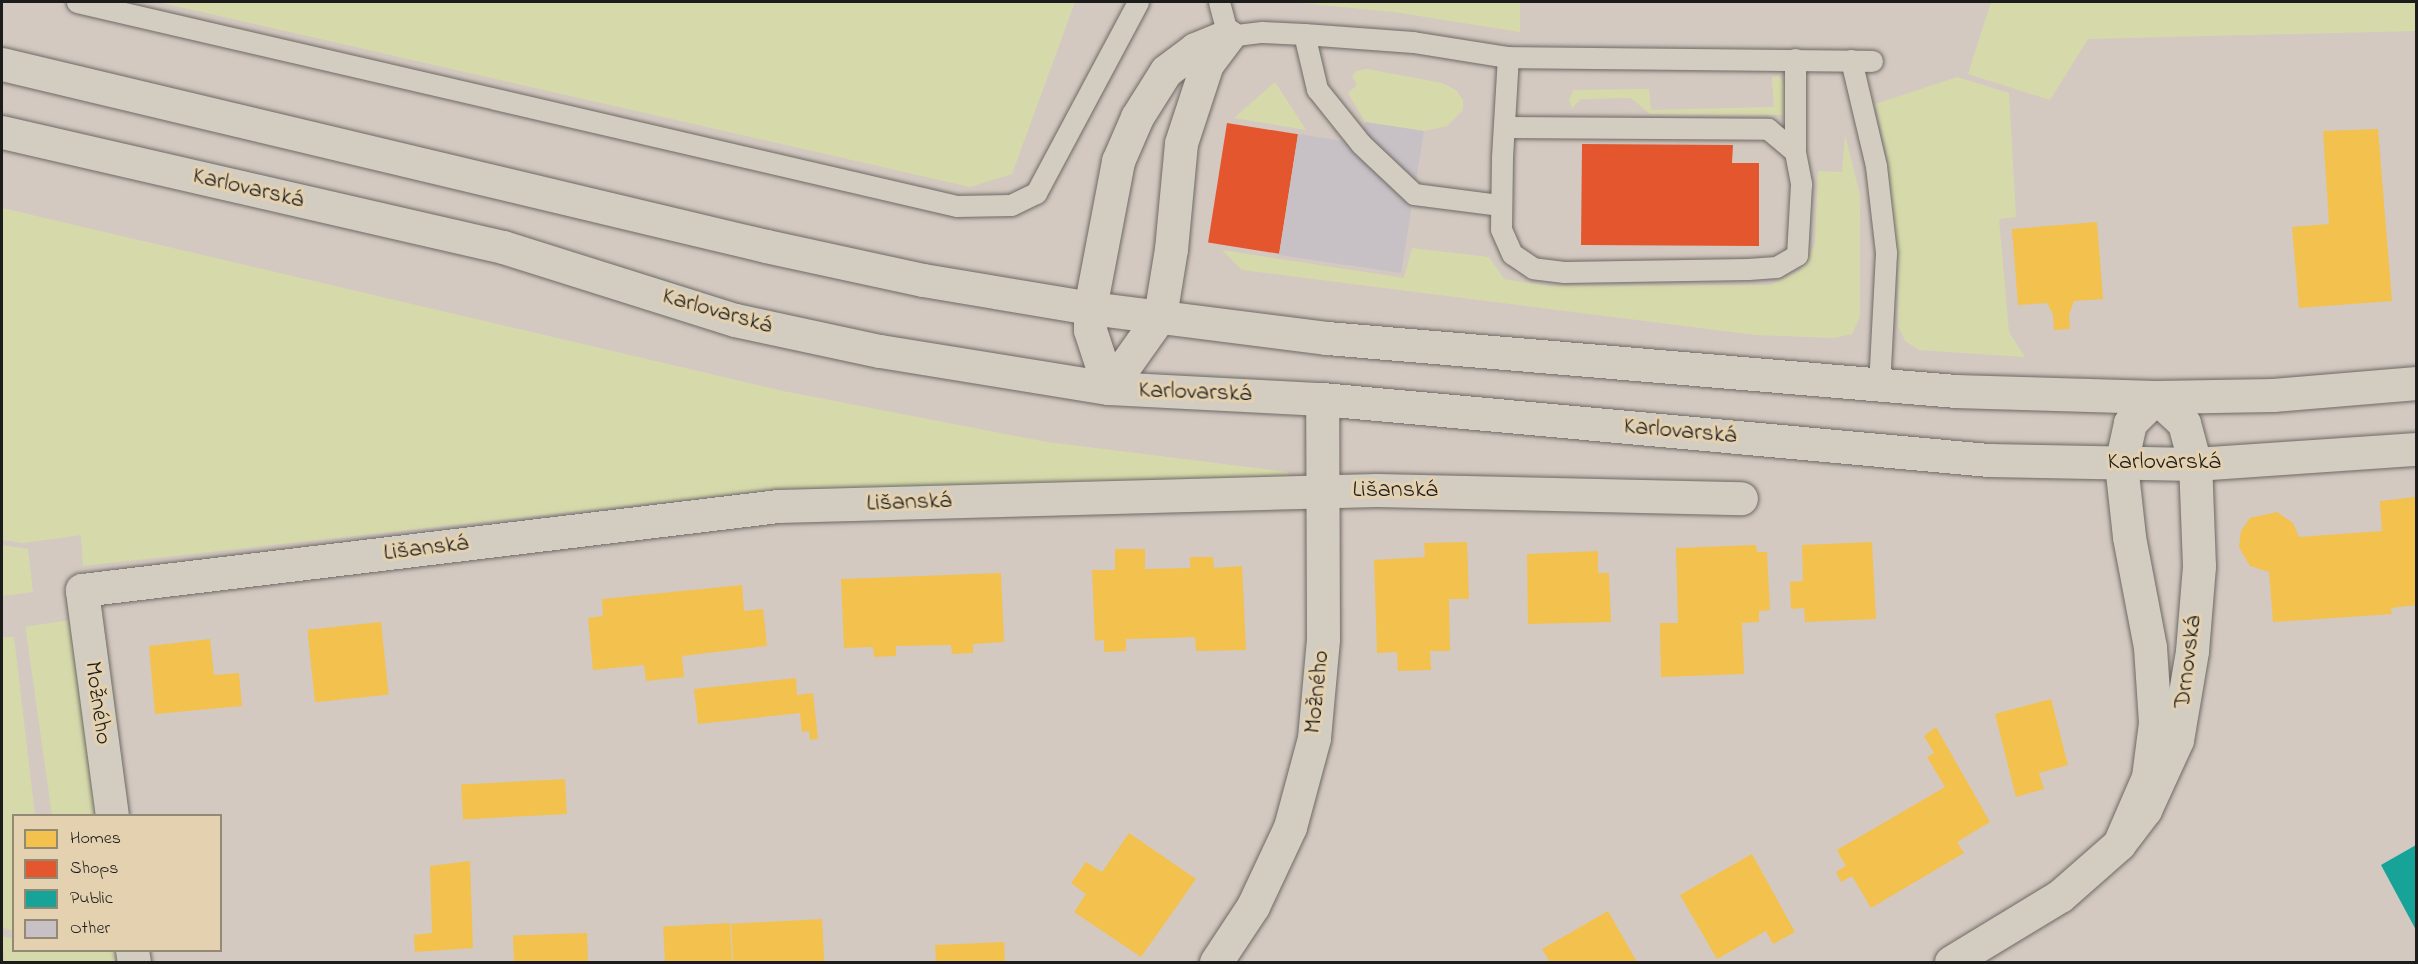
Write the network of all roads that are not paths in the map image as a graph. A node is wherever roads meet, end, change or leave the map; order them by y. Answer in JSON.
{"nodes":[{"id":1,"x":77,"y":2,"type":"edge"},
{"id":2,"x":1138,"y":2,"type":"edge"},
{"id":3,"x":1219,"y":2,"type":"edge"},
{"id":4,"x":1304,"y":34,"type":"junction"},
{"id":5,"x":1228,"y":36,"type":"junction"},
{"id":6,"x":1508,"y":57,"type":"junction"},
{"id":7,"x":1795,"y":59,"type":"junction"},
{"id":8,"x":2,"y":64,"type":"edge"},
{"id":9,"x":1504,"y":126,"type":"junction"},
{"id":10,"x":2,"y":132,"type":"edge"},
{"id":11,"x":1795,"y":152,"type":"junction"},
{"id":12,"x":1500,"y":205,"type":"junction"},
{"id":13,"x":1090,"y":308,"type":"junction"},
{"id":14,"x":1160,"y":316,"type":"junction"},
{"id":15,"x":2416,"y":383,"type":"edge"},
{"id":16,"x":1879,"y":385,"type":"junction"},
{"id":17,"x":1108,"y":388,"type":"junction"},
{"id":18,"x":2156,"y":397,"type":"junction"},
{"id":19,"x":1322,"y":399,"type":"junction"},
{"id":20,"x":2416,"y":449,"type":"edge"},
{"id":21,"x":2121,"y":464,"type":"junction"},
{"id":22,"x":2195,"y":464,"type":"junction"},
{"id":23,"x":1323,"y":491,"type":"junction"},
{"id":24,"x":1741,"y":498,"type":"dead end"},
{"id":25,"x":82,"y":590,"type":"joint"},
{"id":26,"x":112,"y":814,"type":"edge"},
{"id":27,"x":2119,"y":844,"type":"junction"},
{"id":28,"x":1216,"y":963,"type":"edge"},
{"id":29,"x":1951,"y":963,"type":"edge"}],
"edges":[{"from":1,"to":2,"type":"lane"},
{"from":3,"to":5,"type":"lane"},
{"from":4,"to":5,"type":"lane"},
{"from":4,"to":6,"type":"lane"},
{"from":4,"to":12,"type":"lane"},
{"from":5,"to":13,"type":"main road"},
{"from":5,"to":14,"type":"main road"},
{"from":6,"to":7,"type":"lane"},
{"from":6,"to":9,"type":"lane"},
{"from":7,"to":11,"type":"lane"},
{"from":7,"to":16,"type":"lane"},
{"from":8,"to":13,"type":"main road"},
{"from":9,"to":11,"type":"lane"},
{"from":9,"to":12,"type":"lane"},
{"from":10,"to":17,"type":"main road","name":"Karlovarská"},
{"from":11,"to":12,"type":"lane"},
{"from":13,"to":14,"type":"main road"},
{"from":13,"to":17,"type":"main road"},
{"from":14,"to":16,"type":"main road"},
{"from":14,"to":17,"type":"main road"},
{"from":15,"to":18,"type":"main road"},
{"from":16,"to":18,"type":"main road"},
{"from":17,"to":19,"type":"main road","name":"Karlovarská"},
{"from":18,"to":21,"type":"main road","name":"Drnovská"},
{"from":18,"to":22,"type":"main road","name":"Drnovská"},
{"from":19,"to":21,"type":"main road","name":"Karlovarská"},
{"from":19,"to":23,"type":"main road","name":"Možného"},
{"from":20,"to":22,"type":"main road","name":"Karlovarská"},
{"from":21,"to":22,"type":"main road","name":"Karlovarská"},
{"from":21,"to":27,"type":"main road","name":"Drnovská"},
{"from":22,"to":27,"type":"main road","name":"Drnovská"},
{"from":23,"to":24,"type":"main road","name":"Lišanská"},
{"from":23,"to":25,"type":"main road","name":"Lišanská"},
{"from":23,"to":28,"type":"main road","name":"Možného"},
{"from":25,"to":26,"type":"main road","name":"Možného"},
{"from":27,"to":29,"type":"main road","name":"Drnovská"}]}
